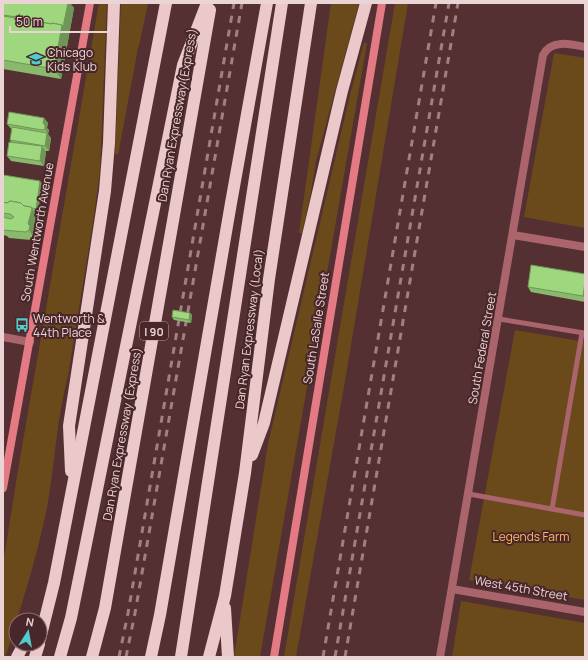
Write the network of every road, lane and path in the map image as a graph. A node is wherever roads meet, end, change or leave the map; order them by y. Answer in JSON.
{"nodes":[{"id":1,"x":90,"y":3,"type":"edge"},
{"id":2,"x":114,"y":3,"type":"edge"},
{"id":3,"x":166,"y":3,"type":"edge"},
{"id":4,"x":207,"y":3,"type":"edge"},
{"id":5,"x":211,"y":3,"type":"edge"},
{"id":6,"x":267,"y":3,"type":"edge"},
{"id":7,"x":282,"y":3,"type":"edge"},
{"id":8,"x":311,"y":3,"type":"edge"},
{"id":9,"x":366,"y":3,"type":"edge"},
{"id":10,"x":382,"y":3,"type":"edge"},
{"id":11,"x":585,"y":46,"type":"edge"},
{"id":12,"x":513,"y":235,"type":"junction"},
{"id":13,"x":585,"y":247,"type":"edge"},
{"id":14,"x":499,"y":319,"type":"junction"},
{"id":15,"x":584,"y":333,"type":"edge"},
{"id":16,"x":3,"y":337,"type":"edge"},
{"id":17,"x":30,"y":342,"type":"junction"},
{"id":18,"x":245,"y":473,"type":"junction"},
{"id":19,"x":3,"y":488,"type":"edge"},
{"id":20,"x":72,"y":491,"type":"junction"},
{"id":21,"x":469,"y":494,"type":"junction"},
{"id":22,"x":552,"y":509,"type":"junction"},
{"id":23,"x":585,"y":515,"type":"edge"},
{"id":24,"x":54,"y":583,"type":"junction"},
{"id":25,"x":452,"y":589,"type":"junction"},
{"id":26,"x":225,"y":596,"type":"junction"},
{"id":27,"x":40,"y":612,"type":"edge"},
{"id":28,"x":47,"y":612,"type":"edge"},
{"id":29,"x":585,"y":612,"type":"edge"},
{"id":30,"x":60,"y":657,"type":"edge"},
{"id":31,"x":92,"y":657,"type":"edge"},
{"id":32,"x":151,"y":657,"type":"edge"},
{"id":33,"x":181,"y":657,"type":"edge"},
{"id":34,"x":209,"y":657,"type":"edge"},
{"id":35,"x":228,"y":657,"type":"edge"},
{"id":36,"x":274,"y":657,"type":"edge"},
{"id":37,"x":440,"y":657,"type":"edge"}],
"edges":[{"from":1,"to":17,"type":"main road","name":"South Wentworth Avenue"},
{"from":2,"to":20,"type":"highway"},
{"from":3,"to":20,"type":"highway"},
{"from":4,"to":30,"type":"highway"},
{"from":5,"to":31,"type":"highway","name":"Dan Ryan Expressway (Express)","number":"I 90"},
{"from":6,"to":32,"type":"highway"},
{"from":7,"to":33,"type":"highway"},
{"from":8,"to":18,"type":"highway","name":"Dan Ryan Expressway (Local)"},
{"from":9,"to":18,"type":"highway"},
{"from":10,"to":36,"type":"main road","name":"South LaSalle Street"},
{"from":11,"to":12,"type":"street","name":"South Federal Street"},
{"from":12,"to":13,"type":"street"},
{"from":12,"to":14,"type":"street","name":"South Federal Street"},
{"from":14,"to":15,"type":"lane"},
{"from":14,"to":21,"type":"street","name":"South Federal Street"},
{"from":15,"to":22,"type":"lane"},
{"from":16,"to":17,"type":"street"},
{"from":17,"to":19,"type":"main road","name":"South Wentworth Avenue"},
{"from":18,"to":26,"type":"highway","name":"Dan Ryan Expressway (Local)"},
{"from":20,"to":24,"type":"highway"},
{"from":21,"to":22,"type":"lane"},
{"from":21,"to":25,"type":"street","name":"South Federal Street"},
{"from":22,"to":23,"type":"lane"},
{"from":24,"to":27,"type":"highway"},
{"from":24,"to":28,"type":"highway"},
{"from":25,"to":29,"type":"street","name":"West 45th Street"},
{"from":25,"to":37,"type":"street","name":"South Federal Street"},
{"from":26,"to":34,"type":"highway","name":"Dan Ryan Expressway (Local)"},
{"from":26,"to":35,"type":"highway"}]}
